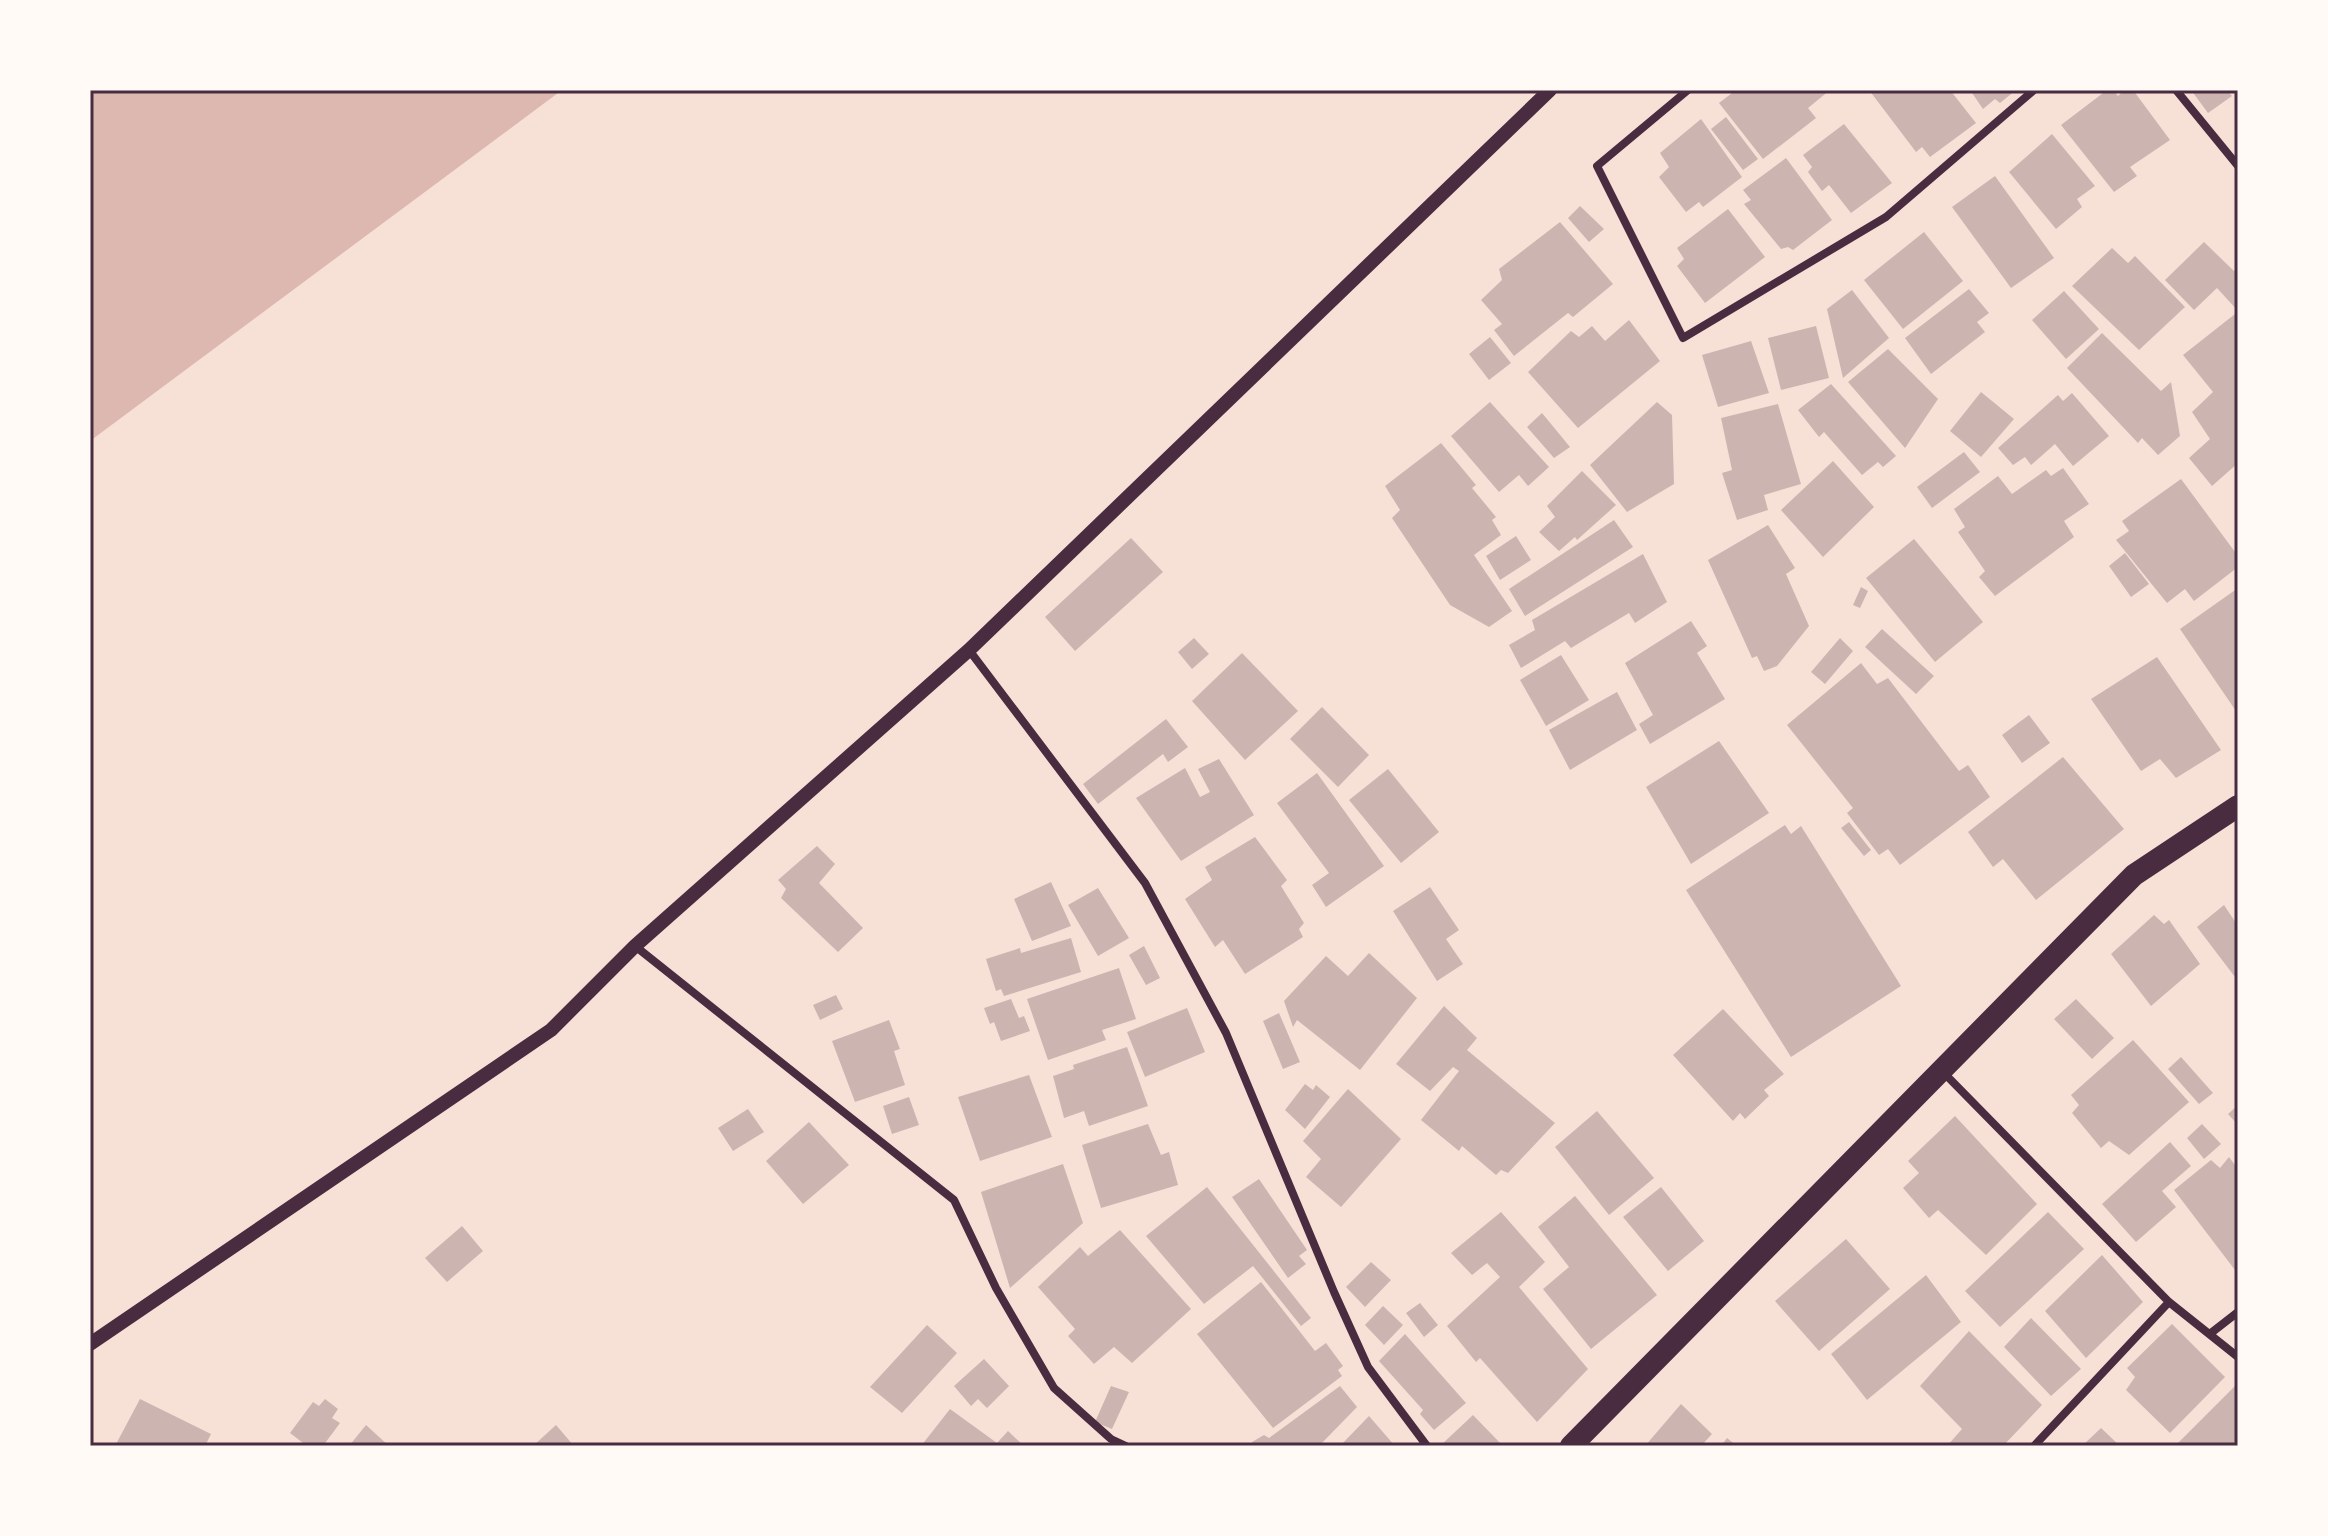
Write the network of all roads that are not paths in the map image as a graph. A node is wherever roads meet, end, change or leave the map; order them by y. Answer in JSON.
{"nodes":[{"id":1,"x":1550,"y":90,"type":"edge"},
{"id":2,"x":1688,"y":90,"type":"edge"},
{"id":3,"x":2034,"y":90,"type":"edge"},
{"id":4,"x":2176,"y":90,"type":"edge"},
{"id":5,"x":2238,"y":166,"type":"edge"},
{"id":6,"x":969,"y":650,"type":"junction"},
{"id":7,"x":2238,"y":806,"type":"edge"},
{"id":8,"x":635,"y":946,"type":"junction"},
{"id":9,"x":1941,"y":1071,"type":"junction"},
{"id":10,"x":2169,"y":1302,"type":"junction"},
{"id":11,"x":2238,"y":1312,"type":"edge"},
{"id":12,"x":2211,"y":1333,"type":"junction"},
{"id":13,"x":90,"y":1344,"type":"edge"},
{"id":14,"x":2238,"y":1357,"type":"edge"},
{"id":15,"x":1126,"y":1446,"type":"edge"},
{"id":16,"x":1427,"y":1446,"type":"edge"},
{"id":17,"x":1571,"y":1446,"type":"edge"},
{"id":18,"x":2034,"y":1446,"type":"edge"}],
"edges":[{"from":1,"to":6,"type":"street"},
{"from":2,"to":3,"type":"street"},
{"from":4,"to":5,"type":"street"},
{"from":6,"to":8,"type":"street"},
{"from":6,"to":16,"type":"street"},
{"from":7,"to":9,"type":"highway"},
{"from":8,"to":13,"type":"street"},
{"from":8,"to":15,"type":"street"},
{"from":9,"to":10,"type":"street"},
{"from":9,"to":17,"type":"highway"},
{"from":10,"to":12,"type":"street"},
{"from":10,"to":18,"type":"street"},
{"from":11,"to":12,"type":"street"},
{"from":12,"to":14,"type":"street"}]}
